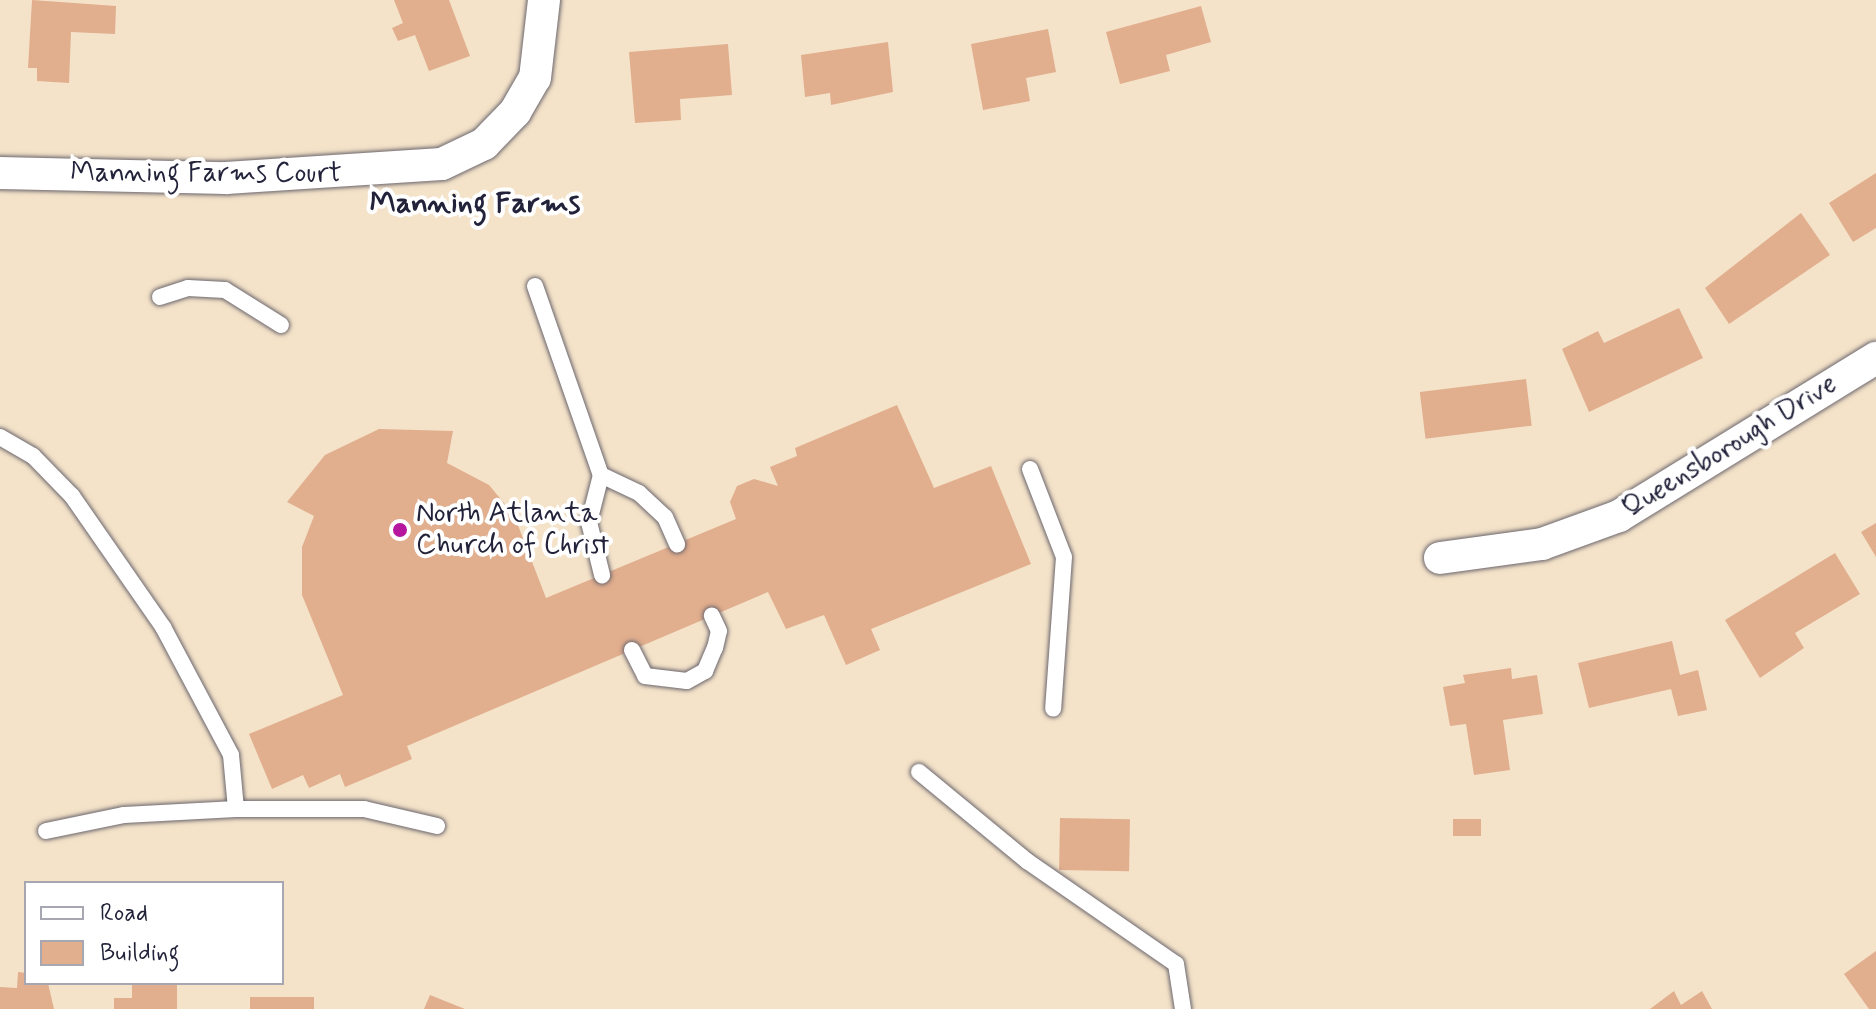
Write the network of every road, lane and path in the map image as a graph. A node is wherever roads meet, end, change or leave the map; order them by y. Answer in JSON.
{"nodes":[{"id":1,"x":544,"y":0,"type":"edge"},
{"id":2,"x":0,"y":173,"type":"edge"},
{"id":3,"x":535,"y":286,"type":"dead end"},
{"id":4,"x":160,"y":297,"type":"dead end"},
{"id":5,"x":281,"y":325,"type":"dead end"},
{"id":6,"x":1876,"y":358,"type":"edge"},
{"id":7,"x":0,"y":437,"type":"edge"},
{"id":8,"x":1030,"y":469,"type":"dead end"},
{"id":9,"x":601,"y":475,"type":"junction"},
{"id":10,"x":677,"y":544,"type":"dead end"},
{"id":11,"x":1440,"y":558,"type":"dead end"},
{"id":12,"x":602,"y":575,"type":"dead end"},
{"id":13,"x":712,"y":616,"type":"dead end"},
{"id":14,"x":632,"y":650,"type":"dead end"},
{"id":15,"x":1053,"y":709,"type":"dead end"},
{"id":16,"x":919,"y":772,"type":"dead end"},
{"id":17,"x":236,"y":809,"type":"junction"},
{"id":18,"x":437,"y":826,"type":"dead end"},
{"id":19,"x":46,"y":831,"type":"dead end"},
{"id":20,"x":1183,"y":1009,"type":"edge"}],
"edges":[{"from":1,"to":2,"type":"street","name":"Manning Farms Court"},
{"from":3,"to":9,"type":"lane"},
{"from":4,"to":5,"type":"lane"},
{"from":6,"to":11,"type":"street","name":"Queensborough Drive"},
{"from":7,"to":17,"type":"lane"},
{"from":8,"to":15,"type":"lane"},
{"from":9,"to":10,"type":"lane"},
{"from":9,"to":12,"type":"lane"},
{"from":13,"to":14,"type":"lane"},
{"from":16,"to":20,"type":"lane"},
{"from":17,"to":18,"type":"lane"},
{"from":17,"to":19,"type":"lane"}]}
